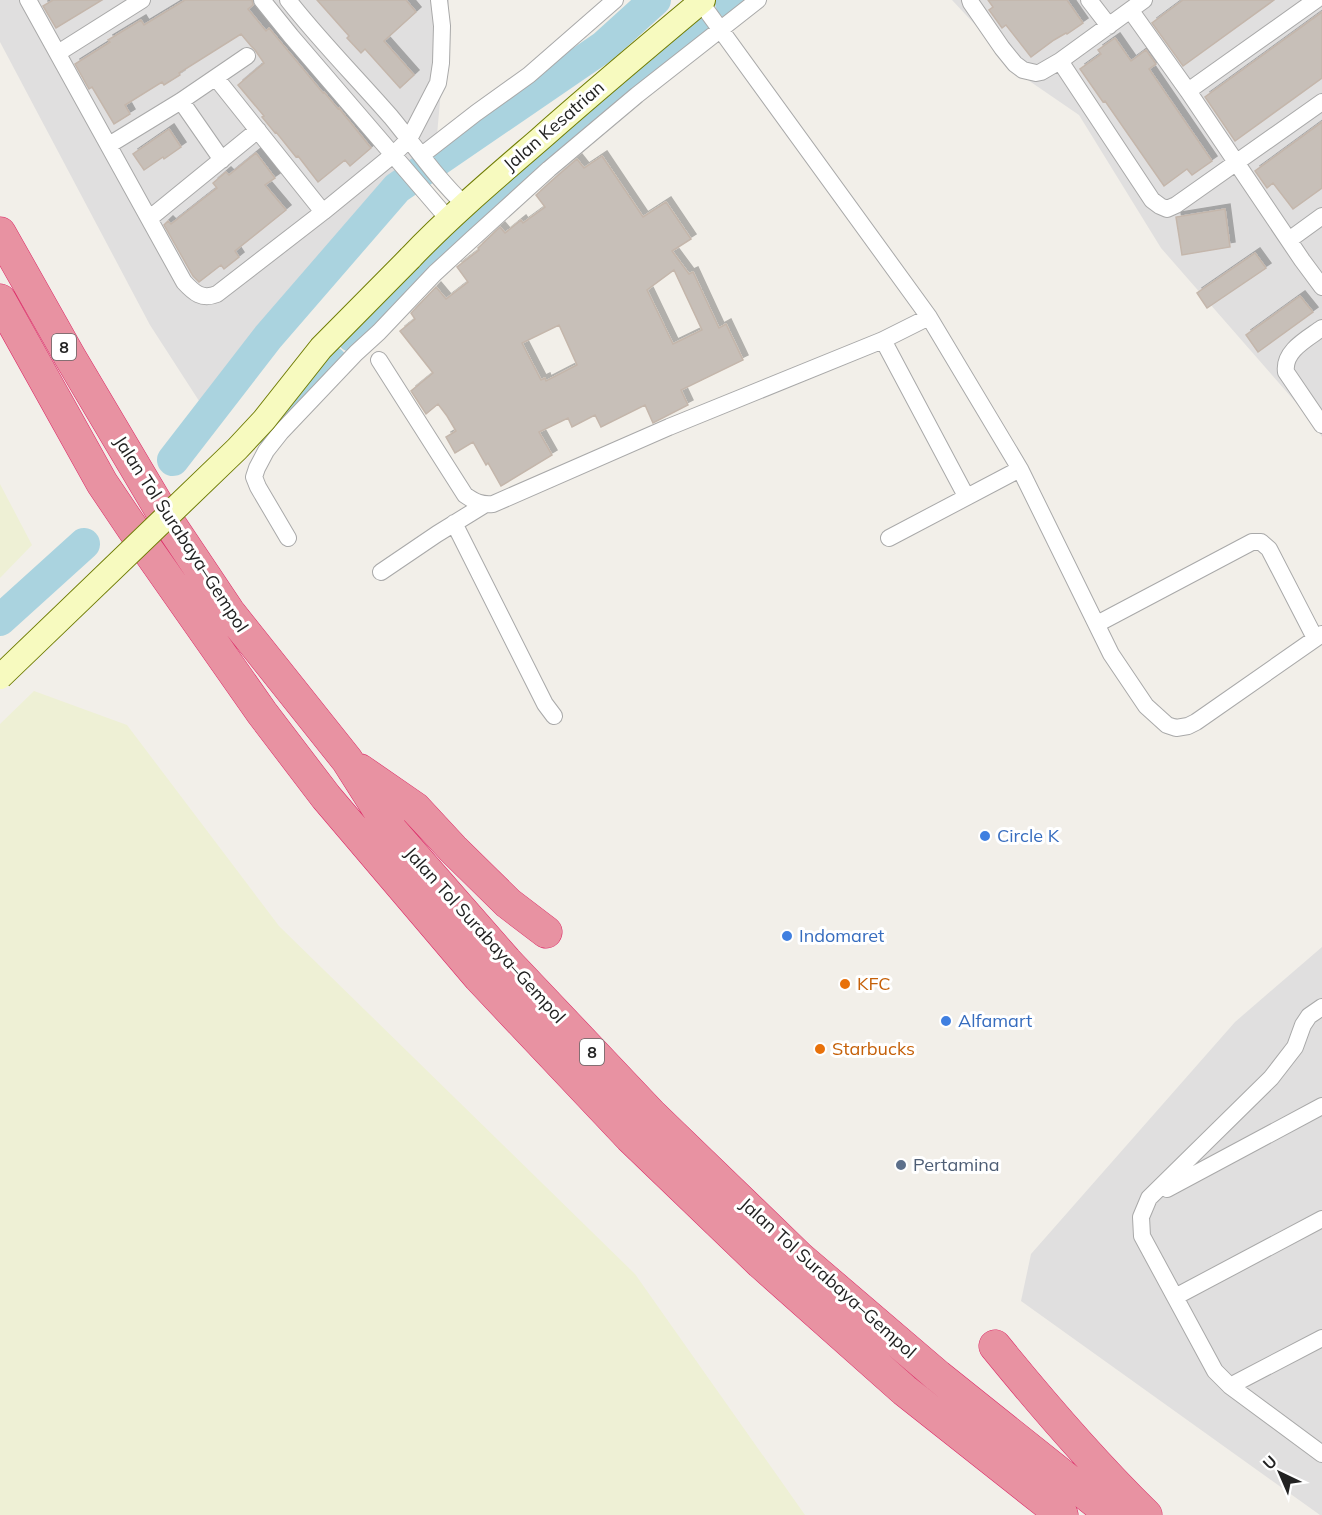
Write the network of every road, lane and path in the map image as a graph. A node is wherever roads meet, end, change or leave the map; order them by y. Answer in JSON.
{"nodes":[{"id":1,"x":28,"y":0,"type":"edge"},
{"id":2,"x":142,"y":0,"type":"edge"},
{"id":3,"x":262,"y":0,"type":"edge"},
{"id":4,"x":288,"y":0,"type":"edge"},
{"id":5,"x":440,"y":0,"type":"edge"},
{"id":6,"x":615,"y":0,"type":"edge"},
{"id":7,"x":758,"y":0,"type":"edge"},
{"id":8,"x":970,"y":0,"type":"edge"},
{"id":9,"x":1089,"y":0,"type":"edge"},
{"id":10,"x":1316,"y":0,"type":"edge"},
{"id":11,"x":1137,"y":5,"type":"edge"},
{"id":12,"x":708,"y":11,"type":"edge"},
{"id":13,"x":1109,"y":26,"type":"junction"},
{"id":14,"x":58,"y":53,"type":"junction"},
{"id":15,"x":247,"y":56,"type":"dead end"},
{"id":16,"x":1060,"y":61,"type":"junction"},
{"id":17,"x":216,"y":78,"type":"junction"},
{"id":18,"x":629,"y":84,"type":"junction"},
{"id":19,"x":1188,"y":91,"type":"junction"},
{"id":20,"x":181,"y":101,"type":"junction"},
{"id":21,"x":1322,"y":102,"type":"edge"},
{"id":22,"x":258,"y":130,"type":"junction"},
{"id":23,"x":409,"y":140,"type":"junction"},
{"id":24,"x":109,"y":145,"type":"junction"},
{"id":25,"x":394,"y":154,"type":"junction"},
{"id":26,"x":424,"y":158,"type":"junction"},
{"id":27,"x":222,"y":160,"type":"junction"},
{"id":28,"x":1236,"y":162,"type":"junction"},
{"id":29,"x":323,"y":212,"type":"junction"},
{"id":30,"x":1322,"y":216,"type":"edge"},
{"id":31,"x":150,"y":218,"type":"junction"},
{"id":32,"x":453,"y":224,"type":"junction"},
{"id":33,"x":0,"y":233,"type":"edge"},
{"id":34,"x":1288,"y":240,"type":"junction"},
{"id":35,"x":422,"y":261,"type":"junction"},
{"id":36,"x":1322,"y":287,"type":"edge"},
{"id":37,"x":0,"y":300,"type":"edge"},
{"id":38,"x":929,"y":316,"type":"junction"},
{"id":39,"x":1322,"y":328,"type":"edge"},
{"id":40,"x":379,"y":332,"type":"junction"},
{"id":41,"x":883,"y":340,"type":"junction"},
{"id":42,"x":356,"y":353,"type":"junction"},
{"id":43,"x":379,"y":360,"type":"junction"},
{"id":44,"x":1322,"y":425,"type":"edge"},
{"id":45,"x":1020,"y":469,"type":"junction"},
{"id":46,"x":966,"y":496,"type":"junction"},
{"id":47,"x":484,"y":505,"type":"junction"},
{"id":48,"x":454,"y":523,"type":"junction"},
{"id":49,"x":889,"y":537,"type":"dead end"},
{"id":50,"x":288,"y":538,"type":"dead end"},
{"id":51,"x":381,"y":572,"type":"dead end"},
{"id":52,"x":1097,"y":624,"type":"junction"},
{"id":53,"x":1318,"y":636,"type":"edge"},
{"id":54,"x":0,"y":677,"type":"edge"},
{"id":55,"x":554,"y":716,"type":"dead end"},
{"id":56,"x":347,"y":760,"type":"junction"},
{"id":57,"x":546,"y":932,"type":"dead end"},
{"id":58,"x":1322,"y":1007,"type":"edge"},
{"id":59,"x":1322,"y":1106,"type":"edge"},
{"id":60,"x":1149,"y":1198,"type":"junction"},
{"id":61,"x":1322,"y":1219,"type":"edge"},
{"id":62,"x":1175,"y":1297,"type":"junction"},
{"id":63,"x":1322,"y":1338,"type":"edge"},
{"id":64,"x":995,"y":1346,"type":"dead end"},
{"id":65,"x":1230,"y":1386,"type":"junction"},
{"id":66,"x":1322,"y":1454,"type":"edge"},
{"id":67,"x":1062,"y":1515,"type":"edge"},
{"id":68,"x":1112,"y":1515,"type":"edge"},
{"id":69,"x":1146,"y":1515,"type":"edge"}],
"edges":[{"from":1,"to":14,"type":"street"},
{"from":2,"to":14,"type":"street"},
{"from":3,"to":25,"type":"street"},
{"from":4,"to":23,"type":"street"},
{"from":5,"to":23,"type":"street"},
{"from":6,"to":26,"type":"street"},
{"from":7,"to":12,"type":"street"},
{"from":8,"to":16,"type":"street"},
{"from":9,"to":13,"type":"street"},
{"from":10,"to":19,"type":"street"},
{"from":11,"to":13,"type":"street"},
{"from":11,"to":19,"type":"street"},
{"from":12,"to":18,"type":"street","name":"Jalan Kesatrian"},
{"from":12,"to":18,"type":"street"},
{"from":12,"to":38,"type":"street"},
{"from":13,"to":16,"type":"street"},
{"from":14,"to":24,"type":"street"},
{"from":15,"to":17,"type":"street"},
{"from":16,"to":28,"type":"street"},
{"from":17,"to":20,"type":"street"},
{"from":17,"to":22,"type":"street"},
{"from":18,"to":32,"type":"street","name":"Jalan Kesatrian"},
{"from":18,"to":32,"type":"street"},
{"from":19,"to":28,"type":"street"},
{"from":20,"to":24,"type":"street"},
{"from":20,"to":27,"type":"street"},
{"from":21,"to":28,"type":"street"},
{"from":22,"to":27,"type":"street"},
{"from":22,"to":29,"type":"street"},
{"from":23,"to":25,"type":"street"},
{"from":23,"to":26,"type":"street"},
{"from":24,"to":31,"type":"street"},
{"from":25,"to":29,"type":"street"},
{"from":25,"to":32,"type":"street"},
{"from":26,"to":32,"type":"street"},
{"from":27,"to":31,"type":"street"},
{"from":28,"to":34,"type":"street"},
{"from":29,"to":31,"type":"street"},
{"from":30,"to":34,"type":"street"},
{"from":32,"to":35,"type":"street","name":"Jalan Kesatrian"},
{"from":33,"to":56,"type":"highway","name":"Jalan Tol Surabaya–Gempol","number":"8"},
{"from":34,"to":36,"type":"street"},
{"from":35,"to":40,"type":"street"},
{"from":35,"to":54,"type":"street","name":"Jalan Kesatrian","bridge":true},
{"from":37,"to":67,"type":"highway","name":"Jalan Tol Surabaya–Gempol","number":"8"},
{"from":38,"to":41,"type":"street"},
{"from":38,"to":45,"type":"street"},
{"from":39,"to":44,"type":"street"},
{"from":40,"to":42,"type":"street"},
{"from":40,"to":43,"type":"street"},
{"from":41,"to":46,"type":"street"},
{"from":41,"to":47,"type":"street"},
{"from":42,"to":43,"type":"street"},
{"from":42,"to":50,"type":"street"},
{"from":43,"to":47,"type":"street"},
{"from":45,"to":46,"type":"street"},
{"from":45,"to":52,"type":"street"},
{"from":46,"to":49,"type":"street"},
{"from":47,"to":48,"type":"street"},
{"from":48,"to":51,"type":"street"},
{"from":48,"to":55,"type":"street"},
{"from":52,"to":53,"type":"street"},
{"from":52,"to":53,"type":"street"},
{"from":56,"to":57,"type":"highway"},
{"from":56,"to":68,"type":"highway","name":"Jalan Tol Surabaya–Gempol","number":"8"},
{"from":58,"to":60,"type":"street"},
{"from":59,"to":60,"type":"street"},
{"from":60,"to":62,"type":"street"},
{"from":61,"to":62,"type":"street"},
{"from":62,"to":65,"type":"street"},
{"from":63,"to":65,"type":"street"},
{"from":64,"to":69,"type":"highway"},
{"from":65,"to":66,"type":"street"}]}
